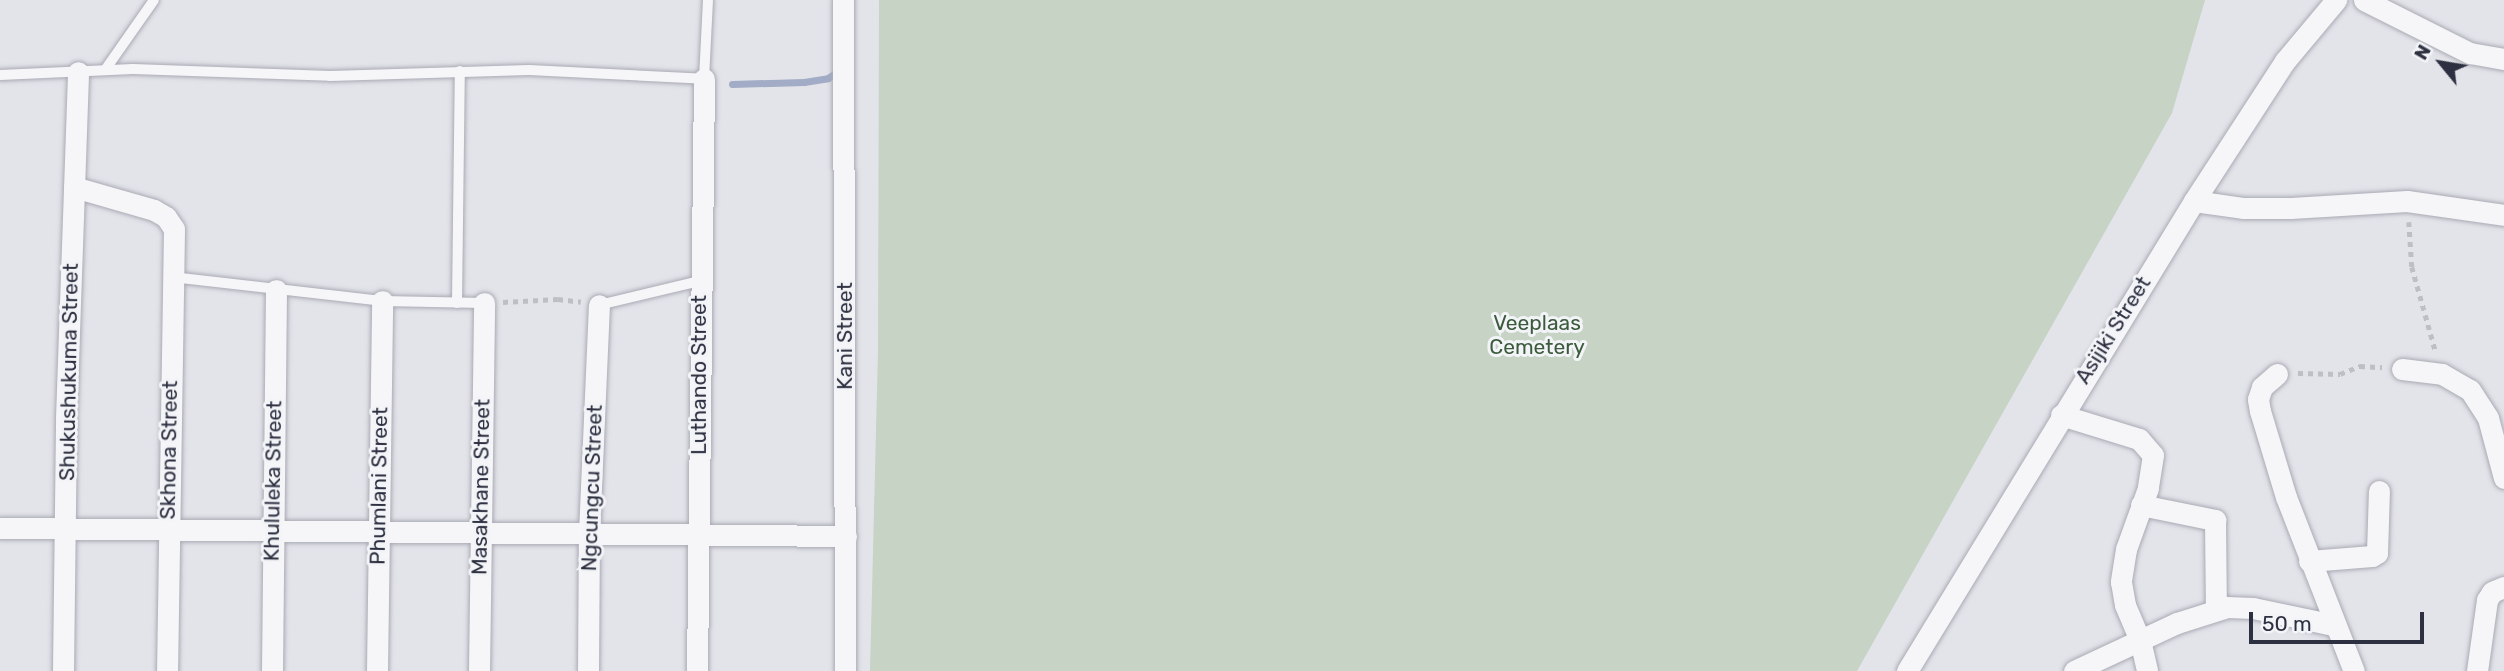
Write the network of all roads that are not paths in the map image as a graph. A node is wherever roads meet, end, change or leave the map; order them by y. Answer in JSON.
{"nodes":[{"id":1,"x":153,"y":0,"type":"edge"},
{"id":2,"x":708,"y":0,"type":"edge"},
{"id":3,"x":843,"y":0,"type":"edge"},
{"id":4,"x":2336,"y":0,"type":"edge"},
{"id":5,"x":2364,"y":0,"type":"edge"},
{"id":6,"x":2504,"y":59,"type":"edge"},
{"id":7,"x":105,"y":70,"type":"junction"},
{"id":8,"x":460,"y":71,"type":"junction"},
{"id":9,"x":78,"y":72,"type":"junction"},
{"id":10,"x":0,"y":75,"type":"edge"},
{"id":11,"x":704,"y":79,"type":"junction"},
{"id":12,"x":74,"y":187,"type":"junction"},
{"id":13,"x":2194,"y":201,"type":"junction"},
{"id":14,"x":2504,"y":215,"type":"edge"},
{"id":15,"x":172,"y":277,"type":"junction"},
{"id":16,"x":699,"y":281,"type":"junction"},
{"id":17,"x":276,"y":290,"type":"junction"},
{"id":18,"x":382,"y":301,"type":"junction"},
{"id":19,"x":457,"y":303,"type":"junction"},
{"id":20,"x":484,"y":303,"type":"joint"},
{"id":21,"x":599,"y":305,"type":"joint"},
{"id":22,"x":2402,"y":369,"type":"road end"},
{"id":23,"x":2277,"y":374,"type":"road end"},
{"id":24,"x":2061,"y":415,"type":"junction"},
{"id":25,"x":2503,"y":468,"type":"edge"},
{"id":26,"x":2379,"y":491,"type":"dead end"},
{"id":27,"x":2141,"y":505,"type":"junction"},
{"id":28,"x":0,"y":528,"type":"edge"},
{"id":29,"x":66,"y":529,"type":"junction"},
{"id":30,"x":168,"y":530,"type":"junction"},
{"id":31,"x":272,"y":530,"type":"junction"},
{"id":32,"x":378,"y":530,"type":"junction"},
{"id":33,"x":480,"y":532,"type":"junction"},
{"id":34,"x":589,"y":533,"type":"junction"},
{"id":35,"x":699,"y":535,"type":"junction"},
{"id":36,"x":846,"y":536,"type":"junction"},
{"id":37,"x":2309,"y":561,"type":"junction"},
{"id":38,"x":2504,"y":587,"type":"edge"},
{"id":39,"x":2216,"y":609,"type":"junction"},
{"id":40,"x":2334,"y":625,"type":"junction"},
{"id":41,"x":2140,"y":640,"type":"junction"},
{"id":42,"x":63,"y":671,"type":"edge"},
{"id":43,"x":167,"y":671,"type":"edge"},
{"id":44,"x":272,"y":671,"type":"edge"},
{"id":45,"x":377,"y":671,"type":"edge"},
{"id":46,"x":479,"y":671,"type":"edge"},
{"id":47,"x":588,"y":671,"type":"edge"},
{"id":48,"x":697,"y":671,"type":"edge"},
{"id":49,"x":845,"y":671,"type":"edge"},
{"id":50,"x":1907,"y":671,"type":"edge"},
{"id":51,"x":2074,"y":671,"type":"edge"},
{"id":52,"x":2147,"y":671,"type":"edge"},
{"id":53,"x":2354,"y":671,"type":"edge"},
{"id":54,"x":2477,"y":671,"type":"edge"}],
"edges":[{"from":1,"to":7,"type":"lane"},
{"from":2,"to":11,"type":"lane"},
{"from":3,"to":36,"type":"street","name":"Kani Street"},
{"from":4,"to":13,"type":"street","name":"Asijiki Street"},
{"from":5,"to":6,"type":"street"},
{"from":7,"to":8,"type":"lane"},
{"from":7,"to":9,"type":"lane"},
{"from":8,"to":11,"type":"lane"},
{"from":8,"to":19,"type":"lane"},
{"from":9,"to":10,"type":"lane"},
{"from":9,"to":12,"type":"street","name":"Shukushukuma Street"},
{"from":11,"to":16,"type":"street","name":"Luthando Street"},
{"from":12,"to":15,"type":"street","name":"Skhona Street"},
{"from":12,"to":29,"type":"street","name":"Shukushukuma Street"},
{"from":13,"to":14,"type":"street"},
{"from":13,"to":24,"type":"street","name":"Asijiki Street"},
{"from":15,"to":17,"type":"lane"},
{"from":15,"to":30,"type":"street","name":"Skhona Street"},
{"from":16,"to":21,"type":"lane"},
{"from":16,"to":35,"type":"street","name":"Luthando Street"},
{"from":17,"to":18,"type":"lane"},
{"from":17,"to":31,"type":"street","name":"Khululeka Street"},
{"from":18,"to":19,"type":"lane"},
{"from":18,"to":32,"type":"street","name":"Phumlani Street"},
{"from":19,"to":20,"type":"lane"},
{"from":20,"to":33,"type":"street","name":"Masakhane Street"},
{"from":21,"to":34,"type":"street","name":"Ngcungcu Street"},
{"from":22,"to":25,"type":"street"},
{"from":23,"to":37,"type":"street"},
{"from":24,"to":27,"type":"street"},
{"from":24,"to":50,"type":"street","name":"Asijiki Street"},
{"from":26,"to":37,"type":"street"},
{"from":27,"to":39,"type":"street"},
{"from":27,"to":41,"type":"street"},
{"from":28,"to":29,"type":"street"},
{"from":29,"to":30,"type":"street"},
{"from":29,"to":42,"type":"street","name":"Shukushukuma Street"},
{"from":30,"to":31,"type":"street"},
{"from":30,"to":43,"type":"street","name":"Skhona Street"},
{"from":31,"to":32,"type":"street"},
{"from":31,"to":44,"type":"street","name":"Khululeka Street"},
{"from":32,"to":33,"type":"street"},
{"from":32,"to":45,"type":"street","name":"Phumlani Street"},
{"from":33,"to":34,"type":"street"},
{"from":33,"to":46,"type":"street","name":"Masakhane Street"},
{"from":34,"to":35,"type":"street"},
{"from":34,"to":47,"type":"street","name":"Ngcungcu Street"},
{"from":35,"to":36,"type":"street"},
{"from":35,"to":48,"type":"street","name":"Luthando Street"},
{"from":36,"to":49,"type":"street","name":"Kani Street"},
{"from":37,"to":40,"type":"street"},
{"from":38,"to":54,"type":"street"},
{"from":39,"to":40,"type":"street"},
{"from":39,"to":41,"type":"street"},
{"from":40,"to":53,"type":"street"},
{"from":41,"to":51,"type":"street"},
{"from":41,"to":52,"type":"street"}]}
